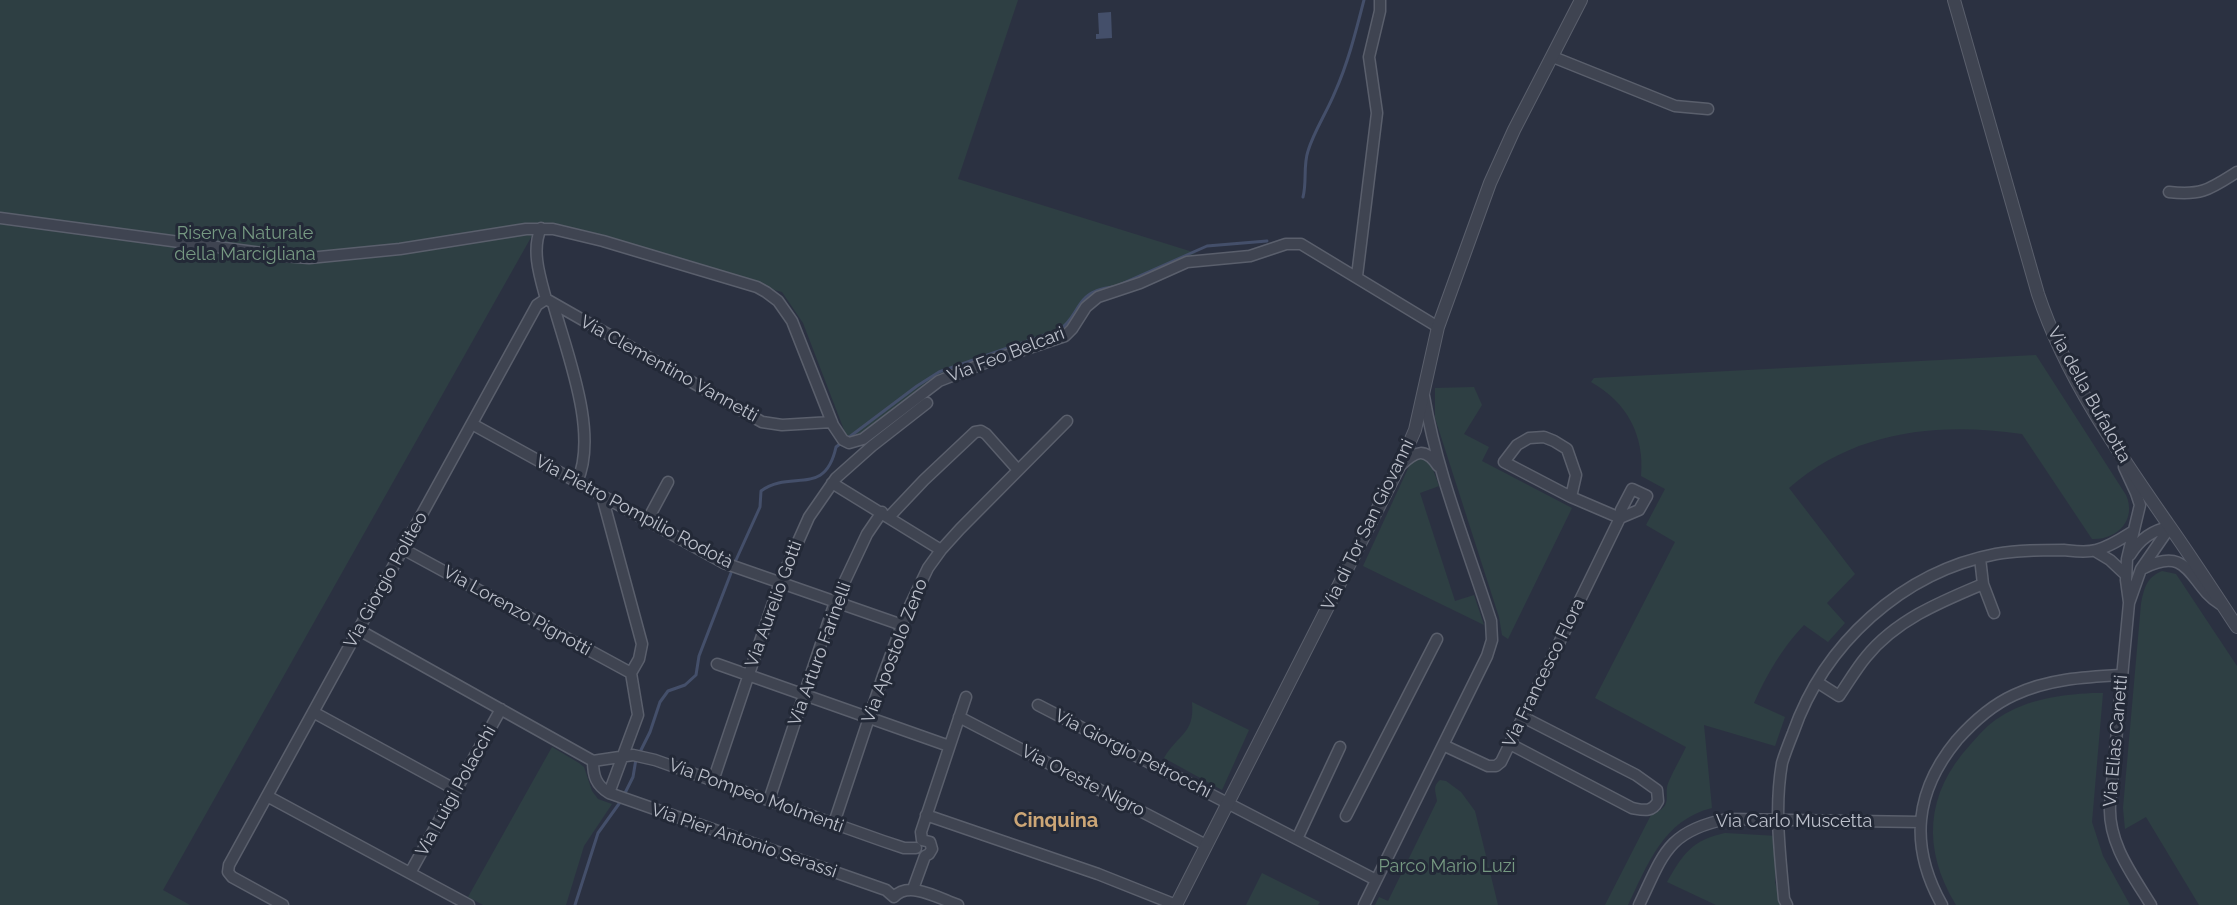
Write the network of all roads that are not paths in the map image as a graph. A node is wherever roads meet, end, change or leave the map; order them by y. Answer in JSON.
{"nodes":[{"id":1,"x":1380,"y":0,"type":"edge"},
{"id":2,"x":1581,"y":0,"type":"edge"},
{"id":3,"x":1954,"y":0,"type":"edge"},
{"id":4,"x":1553,"y":57,"type":"junction"},
{"id":5,"x":1708,"y":109,"type":"dead end"},
{"id":6,"x":2237,"y":172,"type":"edge"},
{"id":7,"x":2169,"y":192,"type":"dead end"},
{"id":8,"x":0,"y":218,"type":"edge"},
{"id":9,"x":541,"y":228,"type":"junction"},
{"id":10,"x":1358,"y":276,"type":"junction"},
{"id":11,"x":549,"y":301,"type":"junction"},
{"id":12,"x":1438,"y":327,"type":"junction"},
{"id":13,"x":1423,"y":392,"type":"junction"},
{"id":14,"x":927,"y":402,"type":"dead end"},
{"id":15,"x":1067,"y":421,"type":"dead end"},
{"id":16,"x":832,"y":422,"type":"junction"},
{"id":17,"x":472,"y":424,"type":"junction"},
{"id":18,"x":869,"y":442,"type":"junction"},
{"id":19,"x":2115,"y":447,"type":"junction"},
{"id":20,"x":1399,"y":467,"type":"junction"},
{"id":21,"x":1440,"y":468,"type":"junction"},
{"id":22,"x":1018,"y":470,"type":"junction"},
{"id":23,"x":577,"y":482,"type":"junction"},
{"id":24,"x":668,"y":482,"type":"dead end"},
{"id":25,"x":832,"y":483,"type":"junction"},
{"id":26,"x":602,"y":496,"type":"junction"},
{"id":27,"x":1571,"y":497,"type":"junction"},
{"id":28,"x":885,"y":515,"type":"junction"},
{"id":29,"x":648,"y":521,"type":"junction"},
{"id":30,"x":2170,"y":527,"type":"junction"},
{"id":31,"x":2132,"y":532,"type":"junction"},
{"id":32,"x":403,"y":549,"type":"junction"},
{"id":33,"x":941,"y":550,"type":"junction"},
{"id":34,"x":2095,"y":551,"type":"junction"},
{"id":35,"x":1980,"y":558,"type":"junction"},
{"id":36,"x":2127,"y":559,"type":"junction"},
{"id":37,"x":2141,"y":569,"type":"junction"},
{"id":38,"x":2126,"y":575,"type":"junction"},
{"id":39,"x":780,"y":582,"type":"junction"},
{"id":40,"x":1983,"y":584,"type":"junction"},
{"id":41,"x":835,"y":602,"type":"junction"},
{"id":42,"x":2129,"y":603,"type":"junction"},
{"id":43,"x":2223,"y":606,"type":"junction"},
{"id":44,"x":1994,"y":613,"type":"dead end"},
{"id":45,"x":902,"y":625,"type":"junction"},
{"id":46,"x":2237,"y":627,"type":"edge"},
{"id":47,"x":359,"y":630,"type":"junction"},
{"id":48,"x":1437,"y":639,"type":"dead end"},
{"id":49,"x":717,"y":664,"type":"dead end"},
{"id":50,"x":631,"y":673,"type":"junction"},
{"id":51,"x":748,"y":675,"type":"junction"},
{"id":52,"x":2121,"y":675,"type":"junction"},
{"id":53,"x":1817,"y":682,"type":"junction"},
{"id":54,"x":804,"y":695,"type":"junction"},
{"id":55,"x":966,"y":698,"type":"dead end"},
{"id":56,"x":1038,"y":705,"type":"dead end"},
{"id":57,"x":501,"y":709,"type":"junction"},
{"id":58,"x":313,"y":712,"type":"junction"},
{"id":59,"x":869,"y":717,"type":"junction"},
{"id":60,"x":959,"y":717,"type":"junction"},
{"id":61,"x":1523,"y":717,"type":"junction"},
{"id":62,"x":1510,"y":744,"type":"junction"},
{"id":63,"x":949,"y":746,"type":"junction"},
{"id":64,"x":1443,"y":746,"type":"junction"},
{"id":65,"x":1340,"y":747,"type":"dead end"},
{"id":66,"x":623,"y":757,"type":"junction"},
{"id":67,"x":593,"y":761,"type":"junction"},
{"id":68,"x":713,"y":781,"type":"junction"},
{"id":69,"x":456,"y":790,"type":"junction"},
{"id":70,"x":614,"y":795,"type":"junction"},
{"id":71,"x":267,"y":796,"type":"junction"},
{"id":72,"x":769,"y":800,"type":"junction"},
{"id":73,"x":1228,"y":803,"type":"junction"},
{"id":74,"x":926,"y":815,"type":"junction"},
{"id":75,"x":1346,"y":816,"type":"dead end"},
{"id":76,"x":1776,"y":820,"type":"junction"},
{"id":77,"x":1920,"y":822,"type":"junction"},
{"id":78,"x":834,"y":823,"type":"junction"},
{"id":79,"x":1297,"y":839,"type":"junction"},
{"id":80,"x":1206,"y":845,"type":"junction"},
{"id":81,"x":921,"y":848,"type":"junction"},
{"id":82,"x":410,"y":873,"type":"junction"},
{"id":83,"x":1376,"y":880,"type":"junction"},
{"id":84,"x":913,"y":889,"type":"junction"},
{"id":85,"x":895,"y":901,"type":"edge"},
{"id":86,"x":283,"y":905,"type":"edge"},
{"id":87,"x":469,"y":905,"type":"edge"},
{"id":88,"x":958,"y":905,"type":"edge"},
{"id":89,"x":1176,"y":905,"type":"edge"},
{"id":90,"x":1364,"y":905,"type":"edge"},
{"id":91,"x":1639,"y":905,"type":"edge"},
{"id":92,"x":1787,"y":905,"type":"edge"},
{"id":93,"x":1942,"y":905,"type":"edge"},
{"id":94,"x":2151,"y":905,"type":"edge"}],
"edges":[{"from":1,"to":10,"type":"street"},
{"from":2,"to":4,"type":"street","name":"Via di Tor San Giovanni"},
{"from":3,"to":19,"type":"street","name":"Via della Bufalotta"},
{"from":4,"to":5,"type":"street"},
{"from":4,"to":12,"type":"street","name":"Via di Tor San Giovanni"},
{"from":6,"to":7,"type":"street"},
{"from":8,"to":9,"type":"street"},
{"from":9,"to":11,"type":"street"},
{"from":9,"to":16,"type":"street"},
{"from":10,"to":12,"type":"street","name":"Via Feo Belcari"},
{"from":10,"to":18,"type":"street","name":"Via Feo Belcari"},
{"from":11,"to":16,"type":"street","name":"Via Clementino Vannetti"},
{"from":11,"to":17,"type":"street","name":"Via Giorgio Politeo"},
{"from":11,"to":23,"type":"street"},
{"from":12,"to":13,"type":"street","name":"Via di Tor San Giovanni"},
{"from":13,"to":20,"type":"street","name":"Via di Tor San Giovanni"},
{"from":13,"to":21,"type":"street"},
{"from":14,"to":18,"type":"street","name":"Via Aurelio Gotti"},
{"from":15,"to":22,"type":"street","name":"Via Apostolo Zeno"},
{"from":16,"to":18,"type":"street"},
{"from":17,"to":23,"type":"street","name":"Via Pietro Pompilio Rodotà"},
{"from":17,"to":32,"type":"street","name":"Via Giorgio Politeo"},
{"from":18,"to":25,"type":"street","name":"Via Aurelio Gotti"},
{"from":19,"to":30,"type":"street","name":"Via della Bufalotta"},
{"from":19,"to":31,"type":"street"},
{"from":20,"to":21,"type":"street"},
{"from":20,"to":73,"type":"street","name":"Via di Tor San Giovanni"},
{"from":21,"to":64,"type":"street"},
{"from":22,"to":28,"type":"street","name":"Via Arturo Farinelli"},
{"from":22,"to":33,"type":"street","name":"Via Apostolo Zeno"},
{"from":23,"to":26,"type":"street","name":"Via Pietro Pompilio Rodotà"},
{"from":24,"to":29,"type":"street"},
{"from":25,"to":28,"type":"street"},
{"from":25,"to":39,"type":"street","name":"Via Aurelio Gotti"},
{"from":26,"to":29,"type":"street","name":"Via Pietro Pompilio Rodotà"},
{"from":26,"to":50,"type":"street"},
{"from":27,"to":27,"type":"street"},
{"from":27,"to":61,"type":"street","name":"Via Francesco Flora"},
{"from":28,"to":33,"type":"street"},
{"from":28,"to":41,"type":"street","name":"Via Arturo Farinelli"},
{"from":29,"to":39,"type":"street","name":"Via Pietro Pompilio Rodotà"},
{"from":30,"to":36,"type":"street"},
{"from":30,"to":37,"type":"street"},
{"from":30,"to":43,"type":"street","name":"Via della Bufalotta"},
{"from":31,"to":34,"type":"street"},
{"from":31,"to":36,"type":"street"},
{"from":32,"to":47,"type":"street","name":"Via Giorgio Politeo"},
{"from":32,"to":50,"type":"street","name":"Via Lorenzo Pignotti"},
{"from":33,"to":45,"type":"street","name":"Via Apostolo Zeno"},
{"from":34,"to":35,"type":"street"},
{"from":34,"to":38,"type":"street"},
{"from":35,"to":40,"type":"street"},
{"from":35,"to":53,"type":"street"},
{"from":36,"to":38,"type":"street"},
{"from":37,"to":42,"type":"street"},
{"from":37,"to":43,"type":"street"},
{"from":38,"to":42,"type":"street"},
{"from":39,"to":41,"type":"street","name":"Via Pietro Pompilio Rodotà"},
{"from":39,"to":51,"type":"street","name":"Via Aurelio Gotti"},
{"from":40,"to":44,"type":"street"},
{"from":40,"to":53,"type":"street"},
{"from":41,"to":45,"type":"street","name":"Via Pietro Pompilio Rodotà"},
{"from":41,"to":54,"type":"street","name":"Via Arturo Farinelli"},
{"from":42,"to":52,"type":"street","name":"Via Elias Canetti"},
{"from":43,"to":46,"type":"street","name":"Via della Bufalotta"},
{"from":45,"to":59,"type":"street","name":"Via Apostolo Zeno"},
{"from":47,"to":57,"type":"street"},
{"from":47,"to":58,"type":"street","name":"Via Giorgio Politeo"},
{"from":48,"to":75,"type":"street"},
{"from":49,"to":51,"type":"street"},
{"from":50,"to":66,"type":"street"},
{"from":51,"to":54,"type":"street"},
{"from":51,"to":68,"type":"street","name":"Via Aurelio Gotti"},
{"from":52,"to":77,"type":"street"},
{"from":52,"to":94,"type":"street","name":"Via Elias Canetti"},
{"from":53,"to":76,"type":"street"},
{"from":54,"to":59,"type":"street"},
{"from":54,"to":72,"type":"street","name":"Via Arturo Farinelli"},
{"from":55,"to":60,"type":"street"},
{"from":56,"to":73,"type":"street","name":"Via Giorgio Petrocchi"},
{"from":57,"to":67,"type":"street"},
{"from":57,"to":69,"type":"street","name":"Via Luigi Polacchi"},
{"from":58,"to":69,"type":"street"},
{"from":58,"to":71,"type":"street","name":"Via Giorgio Politeo"},
{"from":59,"to":63,"type":"street"},
{"from":59,"to":78,"type":"street","name":"Via Apostolo Zeno"},
{"from":60,"to":63,"type":"street"},
{"from":60,"to":80,"type":"street","name":"Via Oreste Nigro"},
{"from":61,"to":62,"type":"street","name":"Via Francesco Flora"},
{"from":61,"to":62,"type":"street"},
{"from":62,"to":64,"type":"street","name":"Via Francesco Flora"},
{"from":63,"to":74,"type":"street"},
{"from":64,"to":83,"type":"street"},
{"from":65,"to":79,"type":"street"},
{"from":66,"to":67,"type":"street","name":"Via Pompeo Molmenti"},
{"from":66,"to":68,"type":"street","name":"Via Pompeo Molmenti"},
{"from":66,"to":70,"type":"street"},
{"from":67,"to":70,"type":"street"},
{"from":68,"to":72,"type":"street","name":"Via Pompeo Molmenti"},
{"from":69,"to":82,"type":"street","name":"Via Luigi Polacchi"},
{"from":70,"to":85,"type":"street","name":"Via Pier Antonio Serassi"},
{"from":71,"to":82,"type":"street"},
{"from":71,"to":86,"type":"street","name":"Via Giorgio Politeo"},
{"from":72,"to":78,"type":"street","name":"Via Pompeo Molmenti"},
{"from":73,"to":79,"type":"street","name":"Via Giorgio Petrocchi"},
{"from":73,"to":80,"type":"street","name":"Via di Tor San Giovanni"},
{"from":74,"to":81,"type":"street"},
{"from":74,"to":89,"type":"street"},
{"from":76,"to":77,"type":"street","name":"Via Carlo Muscetta"},
{"from":76,"to":91,"type":"street","name":"Via Carlo Muscetta"},
{"from":76,"to":92,"type":"street"},
{"from":77,"to":93,"type":"street"},
{"from":78,"to":81,"type":"street","name":"Via Pompeo Molmenti"},
{"from":79,"to":83,"type":"street","name":"Via Giorgio Petrocchi"},
{"from":80,"to":89,"type":"street","name":"Via di Tor San Giovanni"},
{"from":81,"to":84,"type":"street"},
{"from":82,"to":87,"type":"street"},
{"from":83,"to":90,"type":"street"},
{"from":84,"to":85,"type":"street","name":"Via Pier Antonio Serassi"},
{"from":84,"to":88,"type":"street"}]}
